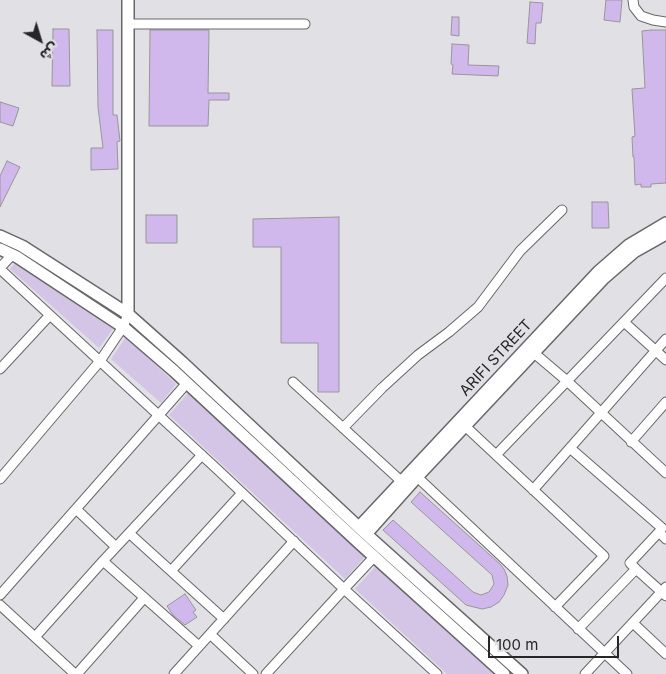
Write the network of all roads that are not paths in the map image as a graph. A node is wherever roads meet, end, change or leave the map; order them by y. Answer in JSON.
{"nodes":[{"id":1,"x":128,"y":0,"type":"edge"},
{"id":2,"x":633,"y":0,"type":"edge"},
{"id":3,"x":666,"y":22,"type":"edge"},
{"id":4,"x":128,"y":24,"type":"junction"},
{"id":5,"x":305,"y":24,"type":"dead end"},
{"id":6,"x":562,"y":210,"type":"dead end"},
{"id":7,"x":666,"y":223,"type":"edge"},
{"id":8,"x":666,"y":234,"type":"edge"},
{"id":9,"x":0,"y":236,"type":"edge"},
{"id":10,"x":0,"y":249,"type":"edge"},
{"id":11,"x":12,"y":254,"type":"junction"},
{"id":12,"x":0,"y":269,"type":"edge"},
{"id":13,"x":666,"y":278,"type":"edge"},
{"id":14,"x":128,"y":314,"type":"junction"},
{"id":15,"x":50,"y":315,"type":"junction"},
{"id":16,"x":624,"y":322,"type":"junction"},
{"id":17,"x":123,"y":327,"type":"junction"},
{"id":18,"x":666,"y":339,"type":"edge"},
{"id":19,"x":656,"y":351,"type":"junction"},
{"id":20,"x":534,"y":353,"type":"junction"},
{"id":21,"x":666,"y":360,"type":"edge"},
{"id":22,"x":100,"y":361,"type":"junction"},
{"id":23,"x":0,"y":369,"type":"edge"},
{"id":24,"x":567,"y":381,"type":"junction"},
{"id":25,"x":293,"y":382,"type":"dead end"},
{"id":26,"x":187,"y":383,"type":"junction"},
{"id":27,"x":666,"y":402,"type":"edge"},
{"id":28,"x":601,"y":413,"type":"junction"},
{"id":29,"x":663,"y":413,"type":"edge"},
{"id":30,"x":159,"y":415,"type":"junction"},
{"id":31,"x":465,"y":426,"type":"junction"},
{"id":32,"x":343,"y":428,"type":"junction"},
{"id":33,"x":631,"y":442,"type":"junction"},
{"id":34,"x":570,"y":448,"type":"junction"},
{"id":35,"x":202,"y":455,"type":"junction"},
{"id":36,"x":496,"y":455,"type":"junction"},
{"id":37,"x":666,"y":473,"type":"edge"},
{"id":38,"x":414,"y":474,"type":"junction"},
{"id":39,"x":0,"y":479,"type":"edge"},
{"id":40,"x":401,"y":481,"type":"junction"},
{"id":41,"x":533,"y":490,"type":"junction"},
{"id":42,"x":242,"y":493,"type":"junction"},
{"id":43,"x":76,"y":509,"type":"junction"},
{"id":44,"x":363,"y":530,"type":"junction"},
{"id":45,"x":663,"y":530,"type":"edge"},
{"id":46,"x":129,"y":533,"type":"junction"},
{"id":47,"x":294,"y":541,"type":"junction"},
{"id":48,"x":116,"y":547,"type":"junction"},
{"id":49,"x":374,"y":557,"type":"junction"},
{"id":50,"x":103,"y":561,"type":"junction"},
{"id":51,"x":636,"y":569,"type":"junction"},
{"id":52,"x":171,"y":571,"type":"junction"},
{"id":53,"x":344,"y":589,"type":"junction"},
{"id":54,"x":665,"y":592,"type":"edge"},
{"id":55,"x":0,"y":595,"type":"edge"},
{"id":56,"x":144,"y":598,"type":"junction"},
{"id":57,"x":0,"y":605,"type":"edge"},
{"id":58,"x":555,"y":607,"type":"junction"},
{"id":59,"x":224,"y":619,"type":"junction"},
{"id":60,"x":632,"y":623,"type":"junction"},
{"id":61,"x":578,"y":629,"type":"junction"},
{"id":62,"x":210,"y":634,"type":"junction"},
{"id":63,"x":35,"y":638,"type":"junction"},
{"id":64,"x":199,"y":646,"type":"junction"},
{"id":65,"x":604,"y":653,"type":"junction"},
{"id":66,"x":666,"y":654,"type":"edge"},
{"id":67,"x":517,"y":673,"type":"edge"},
{"id":68,"x":76,"y":674,"type":"edge"},
{"id":69,"x":174,"y":674,"type":"edge"},
{"id":70,"x":253,"y":674,"type":"edge"},
{"id":71,"x":266,"y":674,"type":"edge"},
{"id":72,"x":437,"y":674,"type":"edge"},
{"id":73,"x":504,"y":674,"type":"edge"},
{"id":74,"x":585,"y":674,"type":"edge"},
{"id":75,"x":627,"y":674,"type":"edge"}],
"edges":[{"from":1,"to":4,"type":"main road"},
{"from":2,"to":3,"type":"street"},
{"from":4,"to":5,"type":"street"},
{"from":4,"to":14,"type":"main road"},
{"from":6,"to":32,"type":"street"},
{"from":7,"to":38,"type":"main road","name":"ARIFI STREET"},
{"from":8,"to":20,"type":"main road","name":"ARIFI STREET"},
{"from":9,"to":14,"type":"main road"},
{"from":10,"to":11,"type":"main road"},
{"from":11,"to":12,"type":"street"},
{"from":11,"to":17,"type":"main road"},
{"from":12,"to":15,"type":"street"},
{"from":13,"to":16,"type":"street"},
{"from":14,"to":17,"type":"street"},
{"from":14,"to":44,"type":"main road"},
{"from":15,"to":22,"type":"street"},
{"from":15,"to":23,"type":"street"},
{"from":16,"to":19,"type":"street"},
{"from":16,"to":24,"type":"street"},
{"from":17,"to":22,"type":"street"},
{"from":17,"to":26,"type":"main road"},
{"from":18,"to":19,"type":"street"},
{"from":19,"to":21,"type":"street"},
{"from":19,"to":28,"type":"street"},
{"from":20,"to":24,"type":"street"},
{"from":20,"to":31,"type":"main road","name":"ARIFI STREET"},
{"from":22,"to":30,"type":"street"},
{"from":22,"to":39,"type":"street"},
{"from":24,"to":28,"type":"street"},
{"from":24,"to":36,"type":"street"},
{"from":25,"to":32,"type":"street"},
{"from":26,"to":30,"type":"street"},
{"from":26,"to":49,"type":"main road"},
{"from":27,"to":29,"type":"street"},
{"from":28,"to":33,"type":"street"},
{"from":28,"to":34,"type":"street"},
{"from":29,"to":33,"type":"street"},
{"from":30,"to":35,"type":"street"},
{"from":30,"to":43,"type":"street"},
{"from":31,"to":36,"type":"street"},
{"from":31,"to":38,"type":"main road","name":"ARIFI STREET"},
{"from":32,"to":40,"type":"street"},
{"from":33,"to":37,"type":"street"},
{"from":34,"to":41,"type":"street"},
{"from":34,"to":45,"type":"street"},
{"from":35,"to":42,"type":"street"},
{"from":35,"to":46,"type":"street"},
{"from":36,"to":41,"type":"street"},
{"from":38,"to":40,"type":"main road","name":"ARIFI STREET"},
{"from":38,"to":44,"type":"main road","name":"ARIFI STREET"},
{"from":38,"to":58,"type":"street"},
{"from":40,"to":44,"type":"main road","name":"ARIFI STREET"},
{"from":41,"to":58,"type":"street"},
{"from":42,"to":47,"type":"street"},
{"from":42,"to":52,"type":"street"},
{"from":43,"to":48,"type":"street"},
{"from":43,"to":55,"type":"street"},
{"from":44,"to":67,"type":"main road"},
{"from":45,"to":51,"type":"street"},
{"from":46,"to":48,"type":"street"},
{"from":46,"to":52,"type":"street"},
{"from":47,"to":53,"type":"street"},
{"from":47,"to":59,"type":"street"},
{"from":48,"to":50,"type":"street"},
{"from":49,"to":53,"type":"street"},
{"from":49,"to":73,"type":"main road"},
{"from":50,"to":56,"type":"street"},
{"from":50,"to":63,"type":"street"},
{"from":51,"to":54,"type":"street"},
{"from":51,"to":61,"type":"street"},
{"from":52,"to":59,"type":"street"},
{"from":53,"to":71,"type":"street"},
{"from":53,"to":72,"type":"street"},
{"from":54,"to":60,"type":"street"},
{"from":56,"to":64,"type":"street"},
{"from":56,"to":68,"type":"street"},
{"from":57,"to":63,"type":"street"},
{"from":58,"to":61,"type":"street"},
{"from":59,"to":62,"type":"street"},
{"from":60,"to":65,"type":"street"},
{"from":60,"to":66,"type":"street"},
{"from":61,"to":65,"type":"street"},
{"from":62,"to":64,"type":"street"},
{"from":62,"to":70,"type":"street"},
{"from":63,"to":68,"type":"street"},
{"from":64,"to":69,"type":"street"},
{"from":65,"to":74,"type":"street"},
{"from":65,"to":75,"type":"street"}]}
